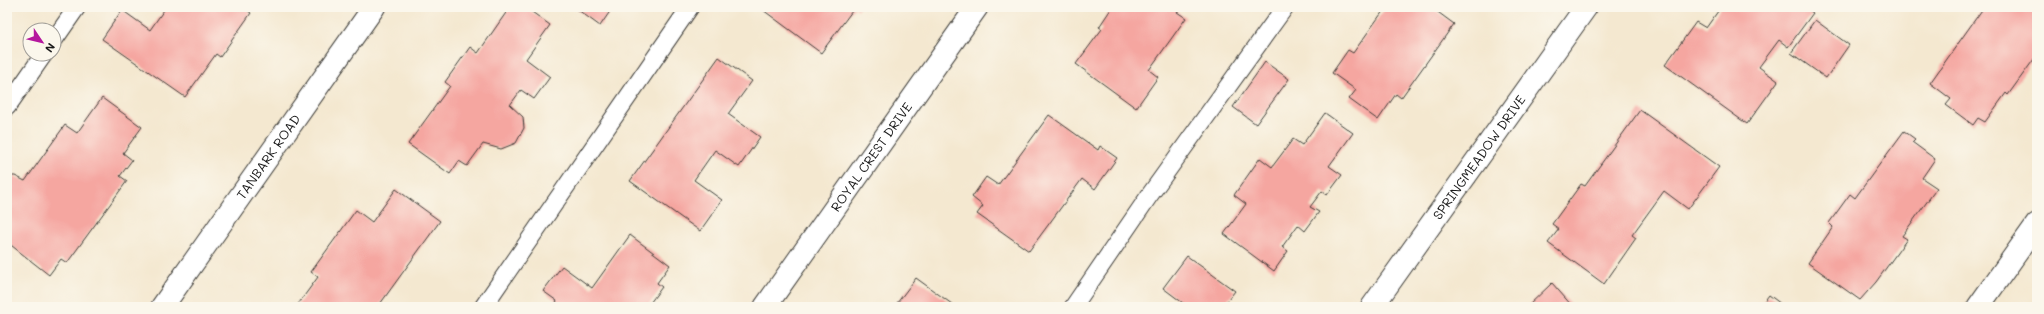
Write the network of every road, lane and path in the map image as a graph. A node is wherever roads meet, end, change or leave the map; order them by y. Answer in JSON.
{"nodes":[{"id":1,"x":77,"y":7,"type":"edge"},
{"id":2,"x":374,"y":7,"type":"edge"},
{"id":3,"x":690,"y":7,"type":"edge"},
{"id":4,"x":977,"y":7,"type":"edge"},
{"id":5,"x":1285,"y":7,"type":"edge"},
{"id":6,"x":1586,"y":7,"type":"edge"},
{"id":7,"x":62,"y":29,"type":"edge"},
{"id":8,"x":38,"y":62,"type":"edge"},
{"id":9,"x":7,"y":107,"type":"edge"},
{"id":10,"x":2037,"y":224,"type":"edge"},
{"id":11,"x":162,"y":307,"type":"edge"},
{"id":12,"x":484,"y":307,"type":"edge"},
{"id":13,"x":765,"y":307,"type":"edge"},
{"id":14,"x":1073,"y":307,"type":"edge"},
{"id":15,"x":1372,"y":307,"type":"edge"},
{"id":16,"x":1978,"y":307,"type":"edge"}],
"edges":[{"from":1,"to":7,"type":"lane"},
{"from":2,"to":11,"type":"street","name":"TANBARK ROAD"},
{"from":3,"to":12,"type":"lane"},
{"from":4,"to":13,"type":"street","name":"ROYAL CREST DRIVE"},
{"from":5,"to":14,"type":"lane"},
{"from":6,"to":15,"type":"street","name":"SPRINGMEADOW DRIVE"},
{"from":8,"to":9,"type":"lane"},
{"from":10,"to":16,"type":"street"}]}
